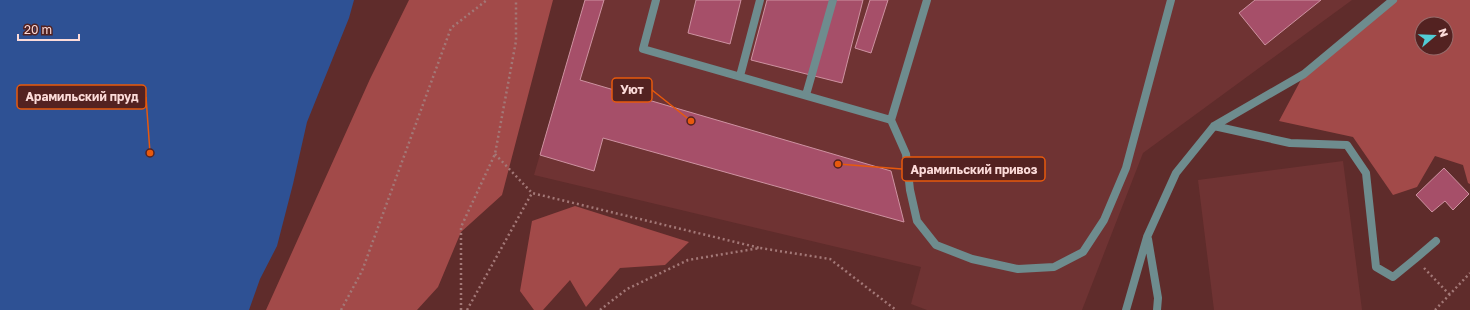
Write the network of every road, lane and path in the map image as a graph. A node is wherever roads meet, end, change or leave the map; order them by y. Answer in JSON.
{"nodes":[{"id":1,"x":487,"y":0,"type":"edge"},
{"id":2,"x":516,"y":0,"type":"edge"},
{"id":3,"x":656,"y":0,"type":"edge"},
{"id":4,"x":760,"y":0,"type":"edge"},
{"id":5,"x":833,"y":0,"type":"edge"},
{"id":6,"x":927,"y":0,"type":"edge"},
{"id":7,"x":1171,"y":0,"type":"edge"},
{"id":8,"x":1393,"y":0,"type":"edge"},
{"id":9,"x":740,"y":76,"type":"junction"},
{"id":10,"x":806,"y":96,"type":"junction"},
{"id":11,"x":891,"y":120,"type":"junction"},
{"id":12,"x":1214,"y":126,"type":"junction"},
{"id":13,"x":495,"y":154,"type":"junction"},
{"id":14,"x":532,"y":193,"type":"junction"},
{"id":15,"x":1147,"y":237,"type":"junction"},
{"id":16,"x":1436,"y":241,"type":"dead end"},
{"id":17,"x":760,"y":248,"type":"junction"},
{"id":18,"x":1415,"y":260,"type":"junction"},
{"id":19,"x":1470,"y":273,"type":"edge"},
{"id":20,"x":1450,"y":295,"type":"junction"},
{"id":21,"x":341,"y":310,"type":"edge"},
{"id":22,"x":461,"y":310,"type":"edge"},
{"id":23,"x":468,"y":310,"type":"edge"},
{"id":24,"x":600,"y":310,"type":"edge"},
{"id":25,"x":896,"y":310,"type":"edge"},
{"id":26,"x":1126,"y":310,"type":"edge"},
{"id":27,"x":1157,"y":310,"type":"edge"},
{"id":28,"x":1435,"y":310,"type":"edge"}],
"edges":[{"from":1,"to":21,"type":"path"},
{"from":2,"to":13,"type":"path"},
{"from":3,"to":9,"type":"lane"},
{"from":4,"to":9,"type":"lane"},
{"from":5,"to":10,"type":"lane"},
{"from":6,"to":11,"type":"lane"},
{"from":7,"to":11,"type":"lane"},
{"from":8,"to":12,"type":"lane"},
{"from":9,"to":10,"type":"lane"},
{"from":10,"to":11,"type":"lane"},
{"from":12,"to":15,"type":"lane"},
{"from":12,"to":18,"type":"lane"},
{"from":13,"to":14,"type":"path"},
{"from":13,"to":22,"type":"path"},
{"from":14,"to":17,"type":"path"},
{"from":14,"to":23,"type":"path"},
{"from":15,"to":26,"type":"lane"},
{"from":15,"to":27,"type":"lane"},
{"from":16,"to":18,"type":"lane"},
{"from":17,"to":24,"type":"path"},
{"from":17,"to":25,"type":"path"},
{"from":18,"to":20,"type":"path"},
{"from":19,"to":20,"type":"path"},
{"from":20,"to":28,"type":"path"}]}
